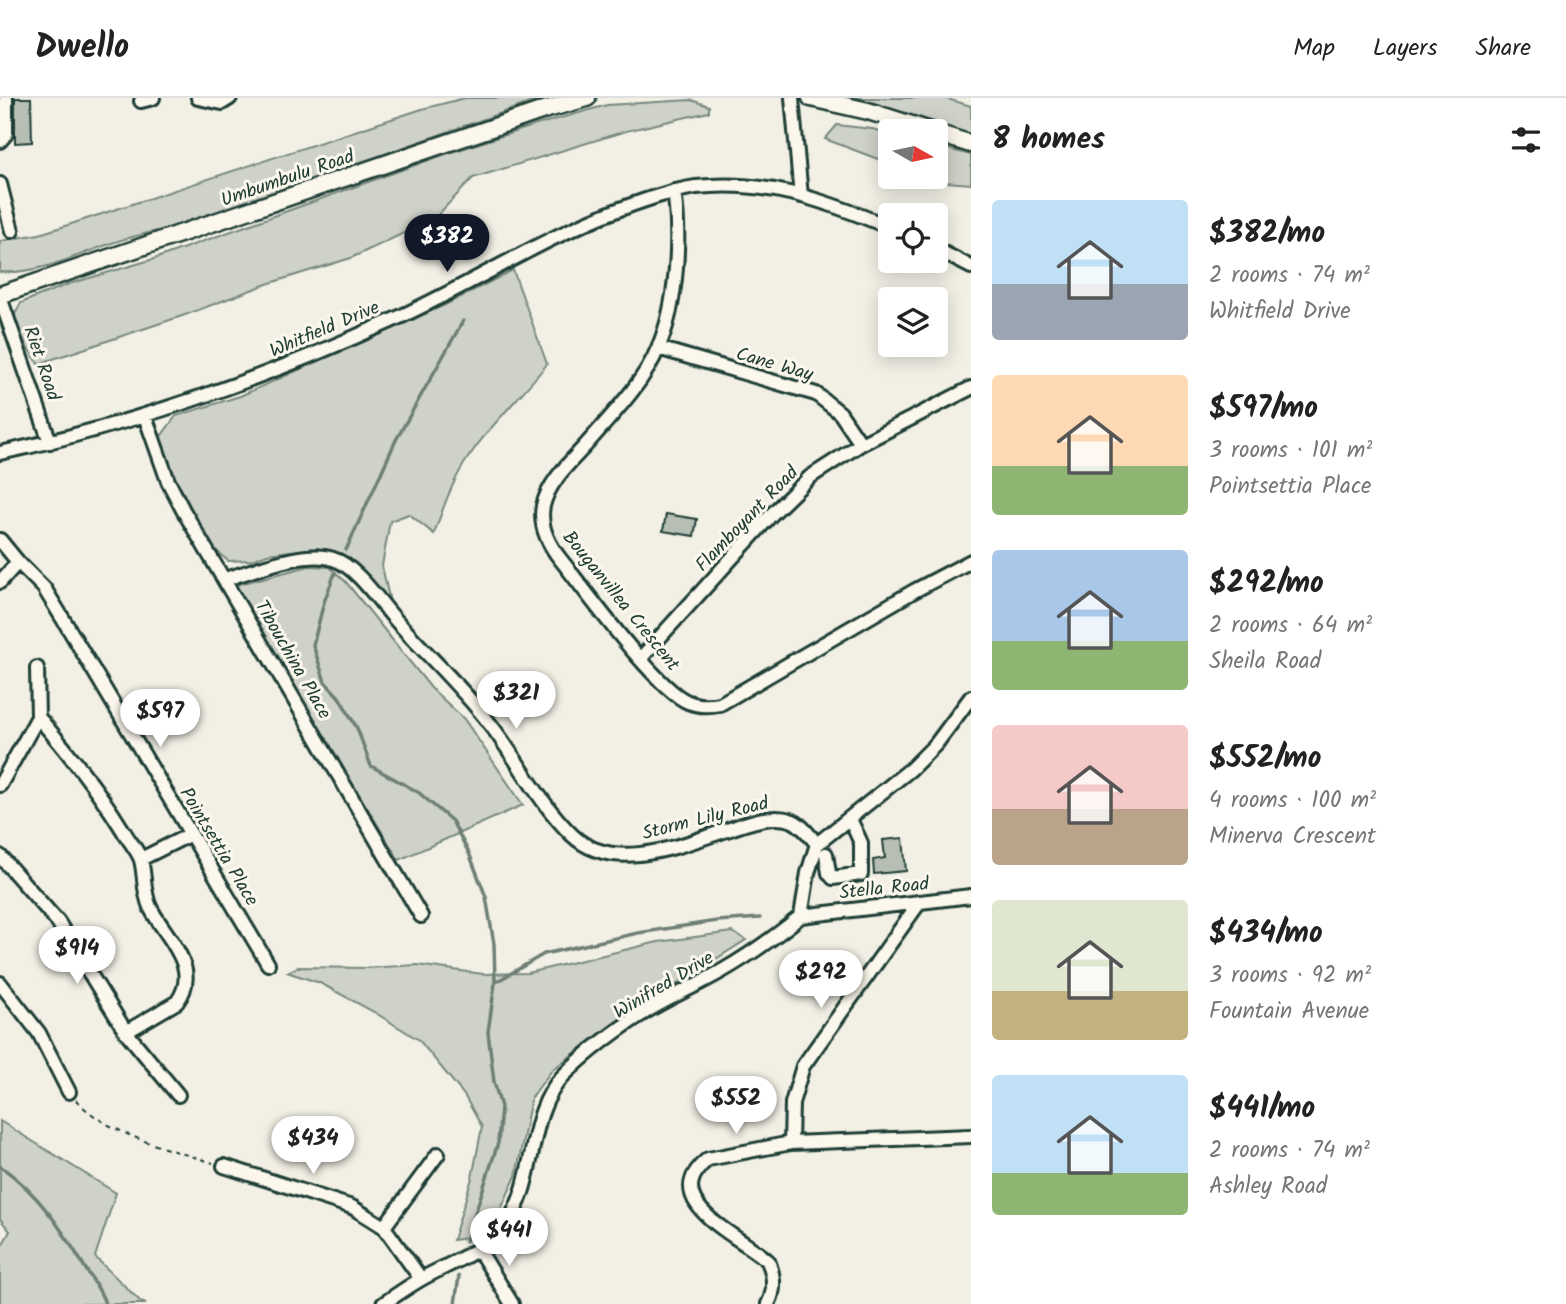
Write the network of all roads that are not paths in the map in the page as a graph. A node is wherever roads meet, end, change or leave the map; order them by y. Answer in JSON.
{"nodes":[{"id":1,"x":6,"y":98,"type":"edge"},
{"id":2,"x":198,"y":98,"type":"edge"},
{"id":3,"x":230,"y":98,"type":"edge"},
{"id":4,"x":587,"y":98,"type":"edge"},
{"id":5,"x":792,"y":98,"type":"edge"},
{"id":6,"x":811,"y":98,"type":"edge"},
{"id":7,"x":893,"y":119,"type":"edge"},
{"id":8,"x":948,"y":137,"type":"edge"},
{"id":9,"x":0,"y":141,"type":"edge"},
{"id":10,"x":971,"y":144,"type":"edge"},
{"id":11,"x":0,"y":184,"type":"edge"},
{"id":12,"x":674,"y":191,"type":"junction"},
{"id":13,"x":802,"y":196,"type":"junction"},
{"id":14,"x":878,"y":223,"type":"edge"},
{"id":15,"x":12,"y":231,"type":"dead end"},
{"id":16,"x":948,"y":255,"type":"edge"},
{"id":17,"x":971,"y":267,"type":"edge"},
{"id":18,"x":0,"y":296,"type":"edge"},
{"id":19,"x":658,"y":348,"type":"junction"},
{"id":20,"x":971,"y":388,"type":"edge"},
{"id":21,"x":145,"y":416,"type":"junction"},
{"id":22,"x":50,"y":442,"type":"junction"},
{"id":23,"x":861,"y":444,"type":"junction"},
{"id":24,"x":0,"y":453,"type":"edge"},
{"id":25,"x":0,"y":540,"type":"edge"},
{"id":26,"x":971,"y":561,"type":"edge"},
{"id":27,"x":18,"y":562,"type":"junction"},
{"id":28,"x":225,"y":579,"type":"junction"},
{"id":29,"x":0,"y":582,"type":"edge"},
{"id":30,"x":640,"y":659,"type":"junction"},
{"id":31,"x":37,"y":668,"type":"dead end"},
{"id":32,"x":971,"y":697,"type":"edge"},
{"id":33,"x":38,"y":717,"type":"junction"},
{"id":34,"x":0,"y":785,"type":"edge"},
{"id":35,"x":850,"y":819,"type":"junction"},
{"id":36,"x":191,"y":834,"type":"junction"},
{"id":37,"x":822,"y":849,"type":"junction"},
{"id":38,"x":0,"y":856,"type":"edge"},
{"id":39,"x":141,"y":859,"type":"junction"},
{"id":40,"x":971,"y":896,"type":"edge"},
{"id":41,"x":919,"y":903,"type":"junction"},
{"id":42,"x":421,"y":916,"type":"dead end"},
{"id":43,"x":801,"y":916,"type":"junction"},
{"id":44,"x":268,"y":964,"type":"dead end"},
{"id":45,"x":0,"y":983,"type":"edge"},
{"id":46,"x":126,"y":1032,"type":"junction"},
{"id":47,"x":69,"y":1092,"type":"road end"},
{"id":48,"x":178,"y":1095,"type":"dead end"},
{"id":49,"x":971,"y":1136,"type":"edge"},
{"id":50,"x":791,"y":1143,"type":"junction"},
{"id":51,"x":438,"y":1154,"type":"dead end"},
{"id":52,"x":224,"y":1167,"type":"road end"},
{"id":53,"x":384,"y":1227,"type":"junction"},
{"id":54,"x":479,"y":1250,"type":"junction"},
{"id":55,"x":421,"y":1279,"type":"junction"},
{"id":56,"x":383,"y":1304,"type":"edge"},
{"id":57,"x":512,"y":1304,"type":"edge"},
{"id":58,"x":768,"y":1304,"type":"edge"}],
"edges":[{"from":1,"to":9,"type":"street"},
{"from":2,"to":3,"type":"street"},
{"from":4,"to":18,"type":"main road","name":"Umbumbulu Road"},
{"from":5,"to":13,"type":"street"},
{"from":6,"to":7,"type":"main road"},
{"from":8,"to":10,"type":"main road"},
{"from":11,"to":15,"type":"street"},
{"from":12,"to":13,"type":"street","name":"Whitfield Drive"},
{"from":12,"to":19,"type":"street","name":"Bouganvillea Crescent"},
{"from":12,"to":21,"type":"street","name":"Whitfield Drive"},
{"from":13,"to":14,"type":"street","name":"Whitfield Drive"},
{"from":16,"to":17,"type":"street"},
{"from":18,"to":22,"type":"street","name":"Riet Road"},
{"from":19,"to":23,"type":"street","name":"Cane Way"},
{"from":19,"to":30,"type":"street","name":"Bouganvillea Crescent"},
{"from":20,"to":23,"type":"street","name":"Flamboyant Road"},
{"from":21,"to":22,"type":"street","name":"Whitfield Drive"},
{"from":21,"to":28,"type":"street","name":"Tibouchina Place"},
{"from":22,"to":24,"type":"street","name":"Whitfield Drive"},
{"from":23,"to":30,"type":"street","name":"Flamboyant Road"},
{"from":25,"to":27,"type":"street","name":"Pointsettia Place"},
{"from":26,"to":30,"type":"street","name":"Bouganvillea Crescent"},
{"from":27,"to":29,"type":"street"},
{"from":27,"to":36,"type":"street","name":"Pointsettia Place"},
{"from":28,"to":37,"type":"street","name":"Storm Lily Road"},
{"from":28,"to":42,"type":"street","name":"Tibouchina Place"},
{"from":31,"to":33,"type":"street"},
{"from":32,"to":35,"type":"street"},
{"from":33,"to":34,"type":"street"},
{"from":33,"to":39,"type":"street"},
{"from":35,"to":37,"type":"street"},
{"from":35,"to":37,"type":"street","name":"Storm Lily Road"},
{"from":36,"to":39,"type":"street"},
{"from":36,"to":44,"type":"street","name":"Pointsettia Place"},
{"from":37,"to":43,"type":"street"},
{"from":38,"to":46,"type":"street"},
{"from":39,"to":46,"type":"street"},
{"from":40,"to":41,"type":"street","name":"Stella Road"},
{"from":41,"to":43,"type":"street","name":"Stella Road"},
{"from":41,"to":50,"type":"street"},
{"from":43,"to":54,"type":"street","name":"Winifred Drive"},
{"from":45,"to":47,"type":"street"},
{"from":46,"to":48,"type":"street"},
{"from":49,"to":50,"type":"street"},
{"from":50,"to":58,"type":"street"},
{"from":51,"to":53,"type":"street"},
{"from":52,"to":53,"type":"street"},
{"from":53,"to":55,"type":"street"},
{"from":54,"to":55,"type":"street","name":"Winifred Drive"},
{"from":54,"to":57,"type":"street"},
{"from":55,"to":56,"type":"street","name":"Winifred Drive"}]}
